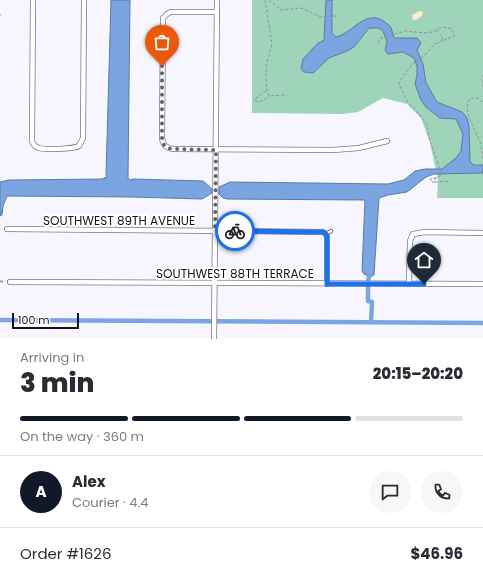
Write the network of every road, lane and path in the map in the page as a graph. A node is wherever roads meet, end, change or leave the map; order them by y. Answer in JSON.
{"nodes":[{"id":1,"x":33,"y":0,"type":"edge"},
{"id":2,"x":84,"y":0,"type":"edge"},
{"id":3,"x":217,"y":0,"type":"edge"},
{"id":4,"x":265,"y":0,"type":"edge"},
{"id":5,"x":270,"y":0,"type":"edge"},
{"id":6,"x":217,"y":12,"type":"junction"},
{"id":7,"x":336,"y":16,"type":"dead end"},
{"id":8,"x":436,"y":30,"type":"junction"},
{"id":9,"x":442,"y":41,"type":"junction"},
{"id":10,"x":378,"y":43,"type":"dead end"},
{"id":11,"x":483,"y":75,"type":"edge"},
{"id":12,"x":483,"y":87,"type":"edge"},
{"id":13,"x":267,"y":91,"type":"junction"},
{"id":14,"x":287,"y":95,"type":"dead end"},
{"id":15,"x":269,"y":96,"type":"junction"},
{"id":16,"x":483,"y":102,"type":"edge"},
{"id":17,"x":387,"y":141,"type":"dead end"},
{"id":18,"x":216,"y":150,"type":"junction"},
{"id":19,"x":483,"y":158,"type":"edge"},
{"id":20,"x":436,"y":178,"type":"junction"},
{"id":21,"x":449,"y":181,"type":"dead end"},
{"id":22,"x":435,"y":182,"type":"junction"},
{"id":23,"x":7,"y":229,"type":"dead end"},
{"id":24,"x":215,"y":230,"type":"junction"},
{"id":25,"x":331,"y":231,"type":"dead end"},
{"id":26,"x":483,"y":233,"type":"edge"},
{"id":27,"x":326,"y":234,"type":"junction"},
{"id":28,"x":0,"y":281,"type":"edge"},
{"id":29,"x":4,"y":281,"type":"dead end"},
{"id":30,"x":10,"y":282,"type":"dead end"},
{"id":31,"x":214,"y":283,"type":"junction"},
{"id":32,"x":327,"y":284,"type":"junction"},
{"id":33,"x":409,"y":284,"type":"junction"},
{"id":34,"x":483,"y":284,"type":"edge"},
{"id":35,"x":214,"y":339,"type":"edge"}],
"edges":[{"from":1,"to":2,"type":"street"},
{"from":3,"to":6,"type":"street"},
{"from":4,"to":13,"type":"path"},
{"from":5,"to":7,"type":"path"},
{"from":6,"to":18,"type":"street"},
{"from":6,"to":18,"type":"street"},
{"from":8,"to":9,"type":"path"},
{"from":8,"to":9,"type":"path"},
{"from":8,"to":10,"type":"path"},
{"from":9,"to":20,"type":"path"},
{"from":11,"to":12,"type":"path"},
{"from":13,"to":15,"type":"path"},
{"from":13,"to":15,"type":"path"},
{"from":14,"to":15,"type":"path"},
{"from":16,"to":19,"type":"path"},
{"from":17,"to":18,"type":"street"},
{"from":18,"to":24,"type":"street"},
{"from":20,"to":22,"type":"path"},
{"from":20,"to":22,"type":"path"},
{"from":21,"to":22,"type":"path"},
{"from":23,"to":24,"type":"street","name":"SOUTHWEST 89TH AVENUE"},
{"from":24,"to":27,"type":"street","name":"SOUTHWEST 89TH AVENUE"},
{"from":24,"to":31,"type":"street"},
{"from":25,"to":27,"type":"lane"},
{"from":26,"to":33,"type":"street"},
{"from":27,"to":32,"type":"street"},
{"from":28,"to":29,"type":"path"},
{"from":30,"to":31,"type":"street","name":"SOUTHWEST 88TH TERRACE"},
{"from":31,"to":32,"type":"street","name":"SOUTHWEST 88TH TERRACE"},
{"from":31,"to":35,"type":"street"},
{"from":32,"to":33,"type":"street","name":"SOUTHWEST 88TH TERRACE"},
{"from":33,"to":34,"type":"street","name":"SOUTHWEST 88TH TERRACE"}]}
